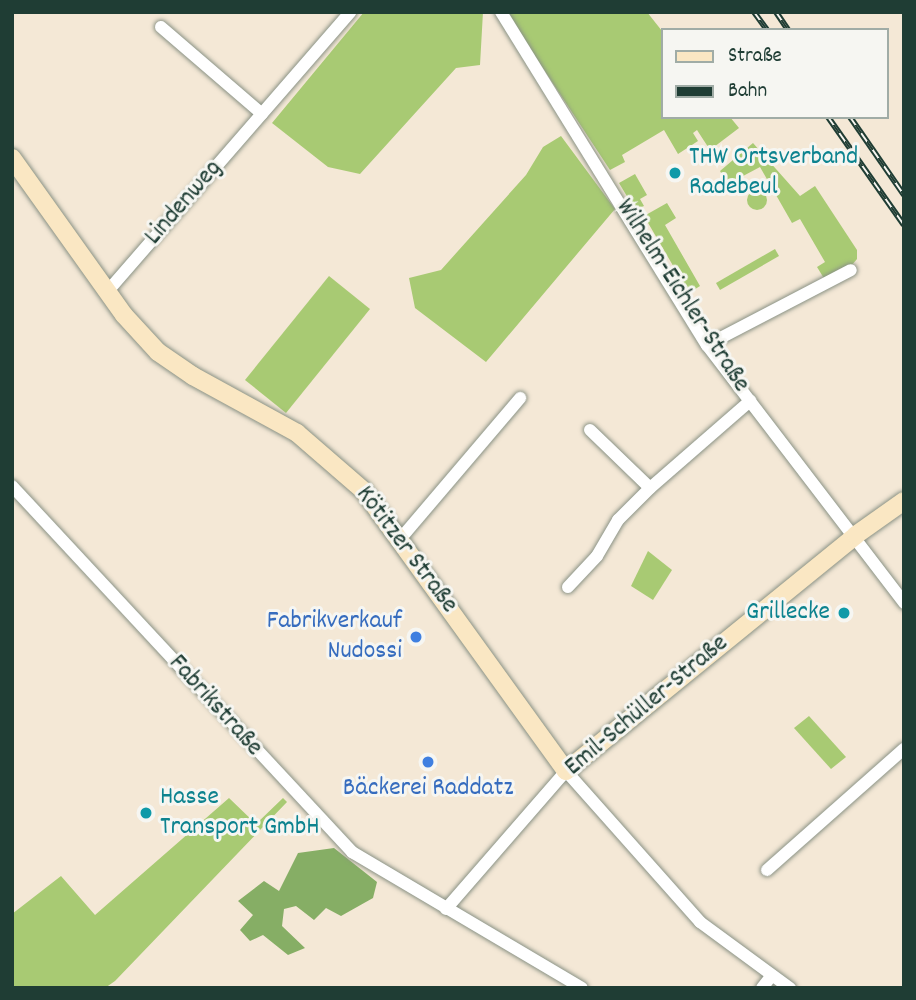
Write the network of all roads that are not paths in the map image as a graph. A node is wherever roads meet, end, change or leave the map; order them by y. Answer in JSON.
{"nodes":[{"id":1,"x":350,"y":12,"type":"edge"},
{"id":2,"x":500,"y":12,"type":"edge"},
{"id":3,"x":161,"y":27,"type":"dead end"},
{"id":4,"x":261,"y":114,"type":"junction"},
{"id":5,"x":12,"y":158,"type":"edge"},
{"id":6,"x":851,"y":270,"type":"dead end"},
{"id":7,"x":107,"y":292,"type":"junction"},
{"id":8,"x":707,"y":345,"type":"junction"},
{"id":9,"x":520,"y":398,"type":"dead end"},
{"id":10,"x":750,"y":401,"type":"junction"},
{"id":11,"x":590,"y":430,"type":"dead end"},
{"id":12,"x":12,"y":486,"type":"edge"},
{"id":13,"x":650,"y":488,"type":"junction"},
{"id":14,"x":904,"y":501,"type":"edge"},
{"id":15,"x":856,"y":535,"type":"junction"},
{"id":16,"x":401,"y":538,"type":"junction"},
{"id":17,"x":568,"y":587,"type":"dead end"},
{"id":18,"x":904,"y":603,"type":"edge"},
{"id":19,"x":904,"y":749,"type":"edge"},
{"id":20,"x":566,"y":771,"type":"junction"},
{"id":21,"x":767,"y":870,"type":"dead end"},
{"id":22,"x":446,"y":909,"type":"junction"},
{"id":23,"x":772,"y":975,"type":"junction"},
{"id":24,"x":582,"y":988,"type":"edge"},
{"id":25,"x":762,"y":988,"type":"edge"},
{"id":26,"x":790,"y":988,"type":"edge"}],
"edges":[{"from":1,"to":4,"type":"street","name":"Lindenweg"},
{"from":2,"to":8,"type":"street","name":"Wilhelm-Eichler-Straße"},
{"from":3,"to":4,"type":"street"},
{"from":4,"to":7,"type":"street","name":"Lindenweg"},
{"from":5,"to":7,"type":"street","name":"Kötitzer Straße"},
{"from":6,"to":8,"type":"street"},
{"from":7,"to":16,"type":"street","name":"Kötitzer Straße"},
{"from":8,"to":10,"type":"street","name":"Wilhelm-Eichler-Straße"},
{"from":9,"to":16,"type":"street"},
{"from":10,"to":13,"type":"street"},
{"from":10,"to":15,"type":"street","name":"Wilhelm-Eichler-Straße"},
{"from":11,"to":13,"type":"street"},
{"from":12,"to":22,"type":"street","name":"Fabrikstraße"},
{"from":13,"to":17,"type":"street"},
{"from":14,"to":15,"type":"street","name":"Emil-Schüller-Straße"},
{"from":15,"to":18,"type":"street","name":"Wilhelm-Eichler-Straße"},
{"from":15,"to":20,"type":"street","name":"Emil-Schüller-Straße"},
{"from":16,"to":20,"type":"street","name":"Kötitzer Straße"},
{"from":19,"to":21,"type":"street"},
{"from":20,"to":22,"type":"street","name":"Emil-Schüller-Straße"},
{"from":20,"to":23,"type":"street","name":"Kötitzer Straße"},
{"from":22,"to":24,"type":"street","name":"Fabrikstraße"},
{"from":23,"to":25,"type":"street"},
{"from":23,"to":26,"type":"street","name":"Kötitzer Straße"}]}
